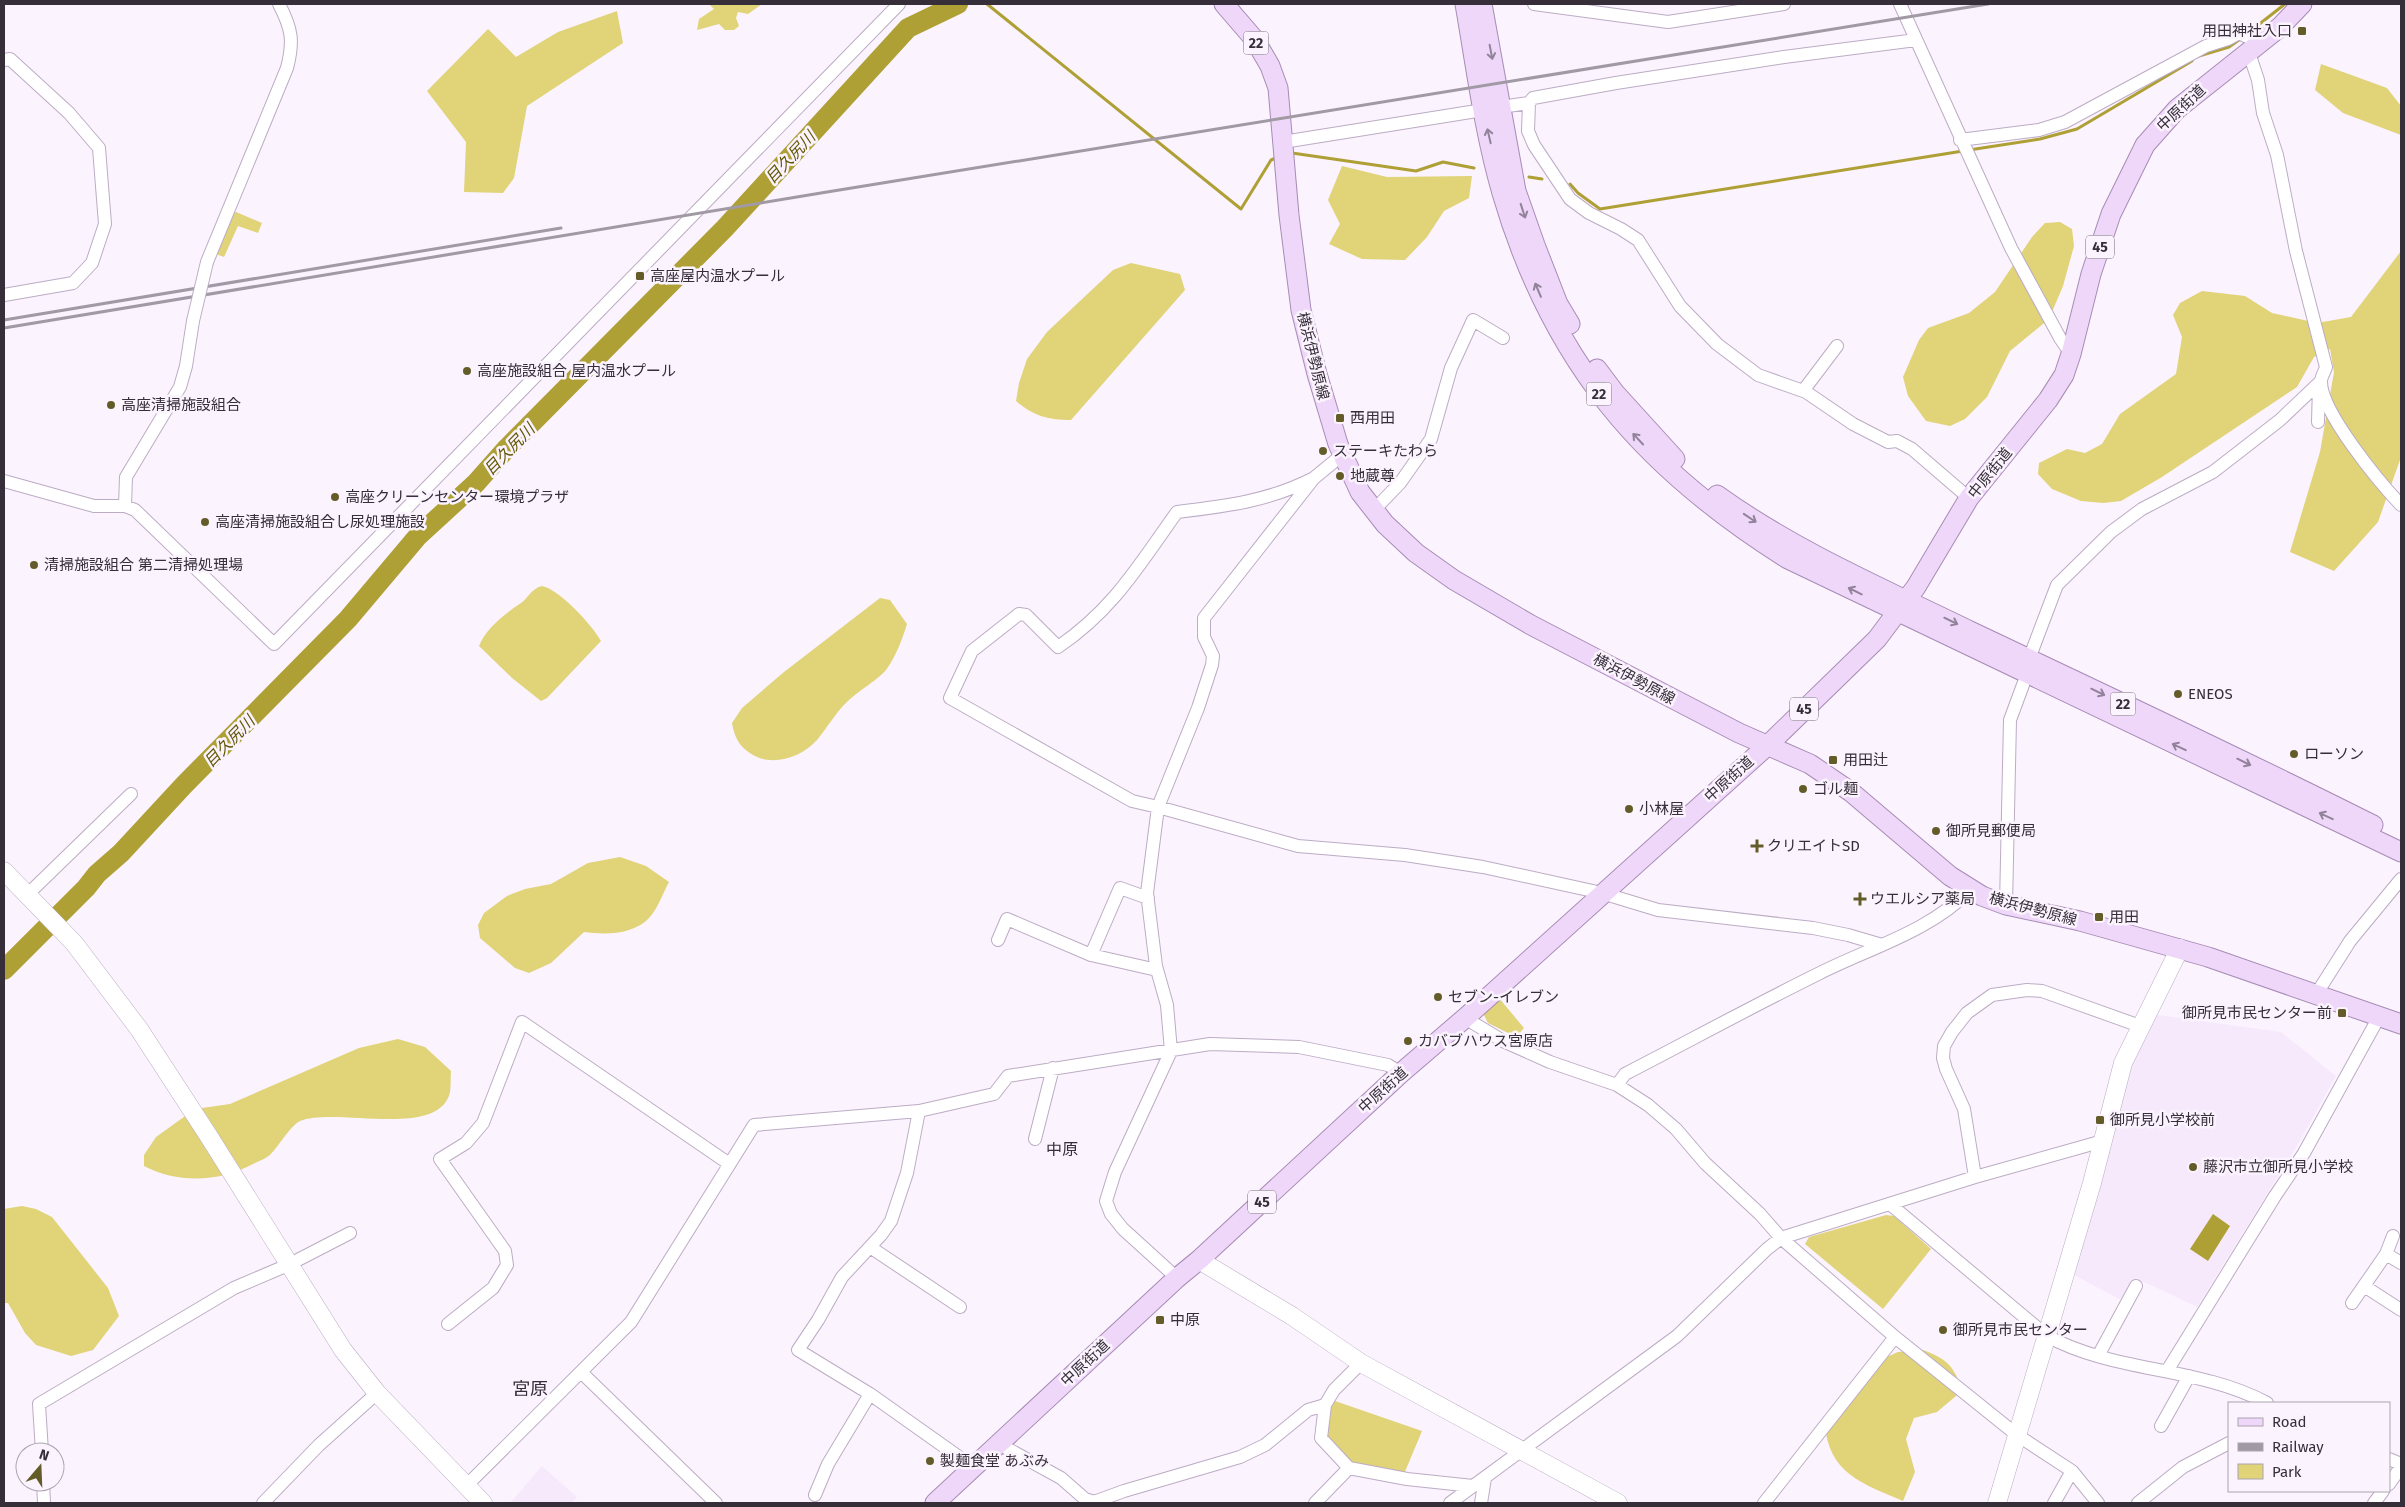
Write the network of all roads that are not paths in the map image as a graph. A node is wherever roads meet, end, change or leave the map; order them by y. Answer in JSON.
{"nodes":[{"id":1,"x":279,"y":4,"type":"edge"},
{"id":2,"x":899,"y":4,"type":"edge"},
{"id":3,"x":1224,"y":4,"type":"edge"},
{"id":4,"x":1465,"y":4,"type":"edge"},
{"id":5,"x":1482,"y":4,"type":"edge"},
{"id":6,"x":1534,"y":4,"type":"edge"},
{"id":7,"x":1784,"y":4,"type":"edge"},
{"id":8,"x":1900,"y":4,"type":"edge"},
{"id":9,"x":2302,"y":4,"type":"edge"},
{"id":10,"x":1916,"y":40,"type":"junction"},
{"id":11,"x":2253,"y":44,"type":"junction"},
{"id":12,"x":4,"y":60,"type":"edge"},
{"id":13,"x":1529,"y":103,"type":"junction"},
{"id":14,"x":1492,"y":109,"type":"junction"},
{"id":15,"x":1962,"y":145,"type":"junction"},
{"id":16,"x":1284,"y":151,"type":"junction"},
{"id":17,"x":4,"y":296,"type":"edge"},
{"id":18,"x":1503,"y":338,"type":"dead end"},
{"id":19,"x":1837,"y":346,"type":"dead end"},
{"id":20,"x":2071,"y":354,"type":"junction"},
{"id":21,"x":2321,"y":380,"type":"junction"},
{"id":22,"x":1803,"y":391,"type":"junction"},
{"id":23,"x":2318,"y":422,"type":"dead end"},
{"id":24,"x":1342,"y":455,"type":"junction"},
{"id":25,"x":1314,"y":478,"type":"junction"},
{"id":26,"x":4,"y":480,"type":"edge"},
{"id":27,"x":1969,"y":498,"type":"junction"},
{"id":28,"x":2401,"y":505,"type":"edge"},
{"id":29,"x":125,"y":506,"type":"junction"},
{"id":30,"x":1374,"y":510,"type":"junction"},
{"id":31,"x":1903,"y":606,"type":"junction"},
{"id":32,"x":2028,"y":666,"type":"junction"},
{"id":33,"x":1768,"y":745,"type":"junction"},
{"id":34,"x":131,"y":794,"type":"dead end"},
{"id":35,"x":1158,"y":807,"type":"junction"},
{"id":36,"x":2401,"y":839,"type":"edge"},
{"id":37,"x":2401,"y":852,"type":"edge"},
{"id":38,"x":4,"y":871,"type":"edge"},
{"id":39,"x":2401,"y":879,"type":"edge"},
{"id":40,"x":1970,"y":890,"type":"junction"},
{"id":41,"x":1602,"y":893,"type":"junction"},
{"id":42,"x":30,"y":896,"type":"junction"},
{"id":43,"x":1148,"y":898,"type":"junction"},
{"id":44,"x":2006,"y":905,"type":"junction"},
{"id":45,"x":998,"y":940,"type":"dead end"},
{"id":46,"x":1882,"y":945,"type":"junction"},
{"id":47,"x":2180,"y":948,"type":"junction"},
{"id":48,"x":1091,"y":955,"type":"junction"},
{"id":49,"x":1157,"y":970,"type":"junction"},
{"id":50,"x":2317,"y":993,"type":"junction"},
{"id":51,"x":2380,"y":1015,"type":"junction"},
{"id":52,"x":1465,"y":1018,"type":"junction"},
{"id":53,"x":2401,"y":1024,"type":"edge"},
{"id":54,"x":2140,"y":1026,"type":"junction"},
{"id":55,"x":1171,"y":1051,"type":"junction"},
{"id":56,"x":1053,"y":1068,"type":"junction"},
{"id":57,"x":1400,"y":1073,"type":"junction"},
{"id":58,"x":1617,"y":1085,"type":"junction"},
{"id":59,"x":919,"y":1111,"type":"junction"},
{"id":60,"x":1036,"y":1139,"type":"dead end"},
{"id":61,"x":2103,"y":1141,"type":"junction"},
{"id":62,"x":728,"y":1163,"type":"junction"},
{"id":63,"x":1975,"y":1177,"type":"junction"},
{"id":64,"x":1891,"y":1205,"type":"junction"},
{"id":65,"x":350,"y":1233,"type":"dead end"},
{"id":66,"x":2393,"y":1236,"type":"dead end"},
{"id":67,"x":1781,"y":1238,"type":"junction"},
{"id":68,"x":870,"y":1247,"type":"junction"},
{"id":69,"x":2386,"y":1254,"type":"junction"},
{"id":70,"x":1199,"y":1260,"type":"junction"},
{"id":71,"x":2401,"y":1263,"type":"edge"},
{"id":72,"x":288,"y":1265,"type":"junction"},
{"id":73,"x":1177,"y":1278,"type":"junction"},
{"id":74,"x":2136,"y":1286,"type":"dead end"},
{"id":75,"x":2364,"y":1286,"type":"junction"},
{"id":76,"x":2352,"y":1303,"type":"dead end"},
{"id":77,"x":960,"y":1307,"type":"dead end"},
{"id":78,"x":2401,"y":1310,"type":"edge"},
{"id":79,"x":448,"y":1324,"type":"dead end"},
{"id":80,"x":1895,"y":1336,"type":"junction"},
{"id":81,"x":2047,"y":1336,"type":"junction"},
{"id":82,"x":2098,"y":1356,"type":"junction"},
{"id":83,"x":1361,"y":1363,"type":"junction"},
{"id":84,"x":2167,"y":1371,"type":"junction"},
{"id":85,"x":581,"y":1372,"type":"junction"},
{"id":86,"x":2190,"y":1376,"type":"junction"},
{"id":87,"x":377,"y":1393,"type":"junction"},
{"id":88,"x":870,"y":1394,"type":"junction"},
{"id":89,"x":2265,"y":1402,"type":"edge"},
{"id":90,"x":1324,"y":1405,"type":"junction"},
{"id":91,"x":2161,"y":1426,"type":"dead end"},
{"id":92,"x":2017,"y":1435,"type":"junction"},
{"id":93,"x":41,"y":1442,"type":"edge"},
{"id":94,"x":2228,"y":1443,"type":"edge"},
{"id":95,"x":999,"y":1444,"type":"junction"},
{"id":96,"x":1521,"y":1451,"type":"junction"},
{"id":97,"x":2401,"y":1465,"type":"edge"},
{"id":98,"x":973,"y":1467,"type":"junction"},
{"id":99,"x":1349,"y":1468,"type":"junction"},
{"id":100,"x":2072,"y":1471,"type":"junction"},
{"id":101,"x":1485,"y":1478,"type":"junction"},
{"id":102,"x":2390,"y":1482,"type":"edge"},
{"id":103,"x":1473,"y":1486,"type":"junction"},
{"id":104,"x":2383,"y":1492,"type":"edge"},
{"id":105,"x":814,"y":1495,"type":"dead end"},
{"id":106,"x":473,"y":1497,"type":"edge"},
{"id":107,"x":1104,"y":1501,"type":"edge"},
{"id":108,"x":264,"y":1503,"type":"edge"},
{"id":109,"x":716,"y":1503,"type":"edge"},
{"id":110,"x":935,"y":1503,"type":"edge"},
{"id":111,"x":1315,"y":1503,"type":"edge"},
{"id":112,"x":1450,"y":1503,"type":"edge"},
{"id":113,"x":1481,"y":1503,"type":"edge"},
{"id":114,"x":1618,"y":1503,"type":"edge"},
{"id":115,"x":1764,"y":1503,"type":"edge"},
{"id":116,"x":1997,"y":1503,"type":"edge"},
{"id":117,"x":2054,"y":1503,"type":"edge"},
{"id":118,"x":2098,"y":1503,"type":"edge"},
{"id":119,"x":2138,"y":1503,"type":"edge"},
{"id":120,"x":2374,"y":1503,"type":"edge"}],
"edges":[{"from":1,"to":29,"type":"street","bridge":true},
{"from":2,"to":29,"type":"street"},
{"from":3,"to":16,"type":"main road","name":"横浜伊勢原線","number":"22"},
{"from":4,"to":14,"type":"main road","number":"22"},
{"from":5,"to":14,"type":"main road","number":"22","one_way":true},
{"from":6,"to":7,"type":"street"},
{"from":8,"to":10,"type":"street"},
{"from":9,"to":11,"type":"main road","name":"中原街道","number":"45"},
{"from":10,"to":13,"type":"street"},
{"from":10,"to":15,"type":"street"},
{"from":11,"to":15,"type":"street"},
{"from":11,"to":20,"type":"main road","name":"中原街道","number":"45"},
{"from":11,"to":21,"type":"street"},
{"from":12,"to":17,"type":"street"},
{"from":13,"to":14,"type":"street"},
{"from":13,"to":22,"type":"street"},
{"from":14,"to":16,"type":"street"},
{"from":14,"to":31,"type":"main road","number":"22"},
{"from":15,"to":20,"type":"street"},
{"from":16,"to":24,"type":"main road","name":"横浜伊勢原線","number":"22"},
{"from":18,"to":30,"type":"street"},
{"from":19,"to":22,"type":"street"},
{"from":20,"to":27,"type":"main road","name":"中原街道","number":"45"},
{"from":21,"to":23,"type":"street"},
{"from":21,"to":28,"type":"street"},
{"from":21,"to":32,"type":"street"},
{"from":22,"to":27,"type":"street"},
{"from":24,"to":25,"type":"street"},
{"from":24,"to":30,"type":"main road","name":"横浜伊勢原線","number":"22"},
{"from":25,"to":35,"type":"street"},
{"from":25,"to":35,"type":"street"},
{"from":26,"to":29,"type":"street"},
{"from":27,"to":31,"type":"main road","name":"中原街道","number":"45"},
{"from":30,"to":33,"type":"main road","name":"横浜伊勢原線","number":"22"},
{"from":31,"to":32,"type":"main road","number":"22"},
{"from":31,"to":33,"type":"main road","name":"中原街道","number":"45"},
{"from":32,"to":36,"type":"main road","number":"22","one_way":true},
{"from":37,"to":32,"type":"main road","number":"22","one_way":true},
{"from":32,"to":44,"type":"street"},
{"from":33,"to":40,"type":"main road","name":"横浜伊勢原線","number":"22"},
{"from":33,"to":41,"type":"main road","name":"中原街道","number":"45"},
{"from":34,"to":42,"type":"street"},
{"from":35,"to":41,"type":"street"},
{"from":35,"to":43,"type":"street"},
{"from":38,"to":42,"type":"street"},
{"from":39,"to":50,"type":"street"},
{"from":40,"to":44,"type":"main road","name":"横浜伊勢原線","number":"22"},
{"from":40,"to":46,"type":"street"},
{"from":41,"to":46,"type":"street"},
{"from":41,"to":52,"type":"main road","name":"中原街道","number":"45"},
{"from":42,"to":72,"type":"street"},
{"from":43,"to":48,"type":"street"},
{"from":43,"to":49,"type":"street"},
{"from":44,"to":47,"type":"main road","name":"横浜伊勢原線","number":"22"},
{"from":45,"to":48,"type":"street"},
{"from":46,"to":58,"type":"street"},
{"from":47,"to":50,"type":"main road","name":"横浜伊勢原線","number":"22"},
{"from":47,"to":54,"type":"street"},
{"from":48,"to":49,"type":"street"},
{"from":49,"to":55,"type":"street"},
{"from":50,"to":51,"type":"main road","name":"横浜伊勢原線","number":"22"},
{"from":51,"to":53,"type":"main road","name":"横浜伊勢原線","number":"22"},
{"from":51,"to":84,"type":"street"},
{"from":52,"to":57,"type":"main road","name":"中原街道","number":"45"},
{"from":52,"to":58,"type":"street"},
{"from":54,"to":61,"type":"street"},
{"from":54,"to":63,"type":"street"},
{"from":55,"to":56,"type":"street"},
{"from":55,"to":57,"type":"street"},
{"from":55,"to":73,"type":"street"},
{"from":56,"to":59,"type":"street"},
{"from":56,"to":60,"type":"street"},
{"from":57,"to":70,"type":"main road","name":"中原街道","number":"45"},
{"from":58,"to":67,"type":"street"},
{"from":59,"to":62,"type":"street"},
{"from":59,"to":68,"type":"street"},
{"from":61,"to":63,"type":"street"},
{"from":61,"to":81,"type":"street"},
{"from":62,"to":79,"type":"street"},
{"from":62,"to":85,"type":"street"},
{"from":63,"to":64,"type":"street"},
{"from":64,"to":67,"type":"street"},
{"from":64,"to":81,"type":"street"},
{"from":65,"to":72,"type":"street"},
{"from":66,"to":69,"type":"street"},
{"from":67,"to":80,"type":"street"},
{"from":67,"to":96,"type":"street"},
{"from":68,"to":77,"type":"street"},
{"from":68,"to":88,"type":"street"},
{"from":69,"to":71,"type":"street"},
{"from":69,"to":75,"type":"street"},
{"from":70,"to":73,"type":"main road","name":"中原街道","number":"45"},
{"from":70,"to":83,"type":"street"},
{"from":72,"to":87,"type":"street"},
{"from":72,"to":93,"type":"street"},
{"from":73,"to":95,"type":"main road","name":"中原街道","number":"45"},
{"from":74,"to":82,"type":"street"},
{"from":75,"to":76,"type":"street"},
{"from":75,"to":78,"type":"street"},
{"from":80,"to":92,"type":"street"},
{"from":80,"to":115,"type":"street"},
{"from":81,"to":82,"type":"street"},
{"from":81,"to":92,"type":"street"},
{"from":82,"to":84,"type":"street"},
{"from":83,"to":90,"type":"street"},
{"from":83,"to":96,"type":"street"},
{"from":84,"to":86,"type":"street"},
{"from":85,"to":106,"type":"street"},
{"from":85,"to":109,"type":"street"},
{"from":86,"to":89,"type":"street"},
{"from":86,"to":91,"type":"street"},
{"from":87,"to":106,"type":"street"},
{"from":87,"to":108,"type":"street"},
{"from":88,"to":98,"type":"street"},
{"from":88,"to":105,"type":"street"},
{"from":90,"to":99,"type":"street"},
{"from":90,"to":107,"type":"street"},
{"from":92,"to":100,"type":"street"},
{"from":92,"to":116,"type":"street"},
{"from":94,"to":119,"type":"street"},
{"from":95,"to":98,"type":"main road","name":"中原街道","number":"45"},
{"from":95,"to":107,"type":"street"},
{"from":96,"to":101,"type":"street"},
{"from":96,"to":114,"type":"street"},
{"from":97,"to":102,"type":"street"},
{"from":98,"to":110,"type":"main road","name":"中原街道","number":"45"},
{"from":99,"to":103,"type":"street"},
{"from":99,"to":111,"type":"street"},
{"from":100,"to":117,"type":"street"},
{"from":100,"to":118,"type":"street"},
{"from":101,"to":103,"type":"street"},
{"from":101,"to":113,"type":"street"},
{"from":103,"to":112,"type":"street"},
{"from":104,"to":120,"type":"street"}]}
